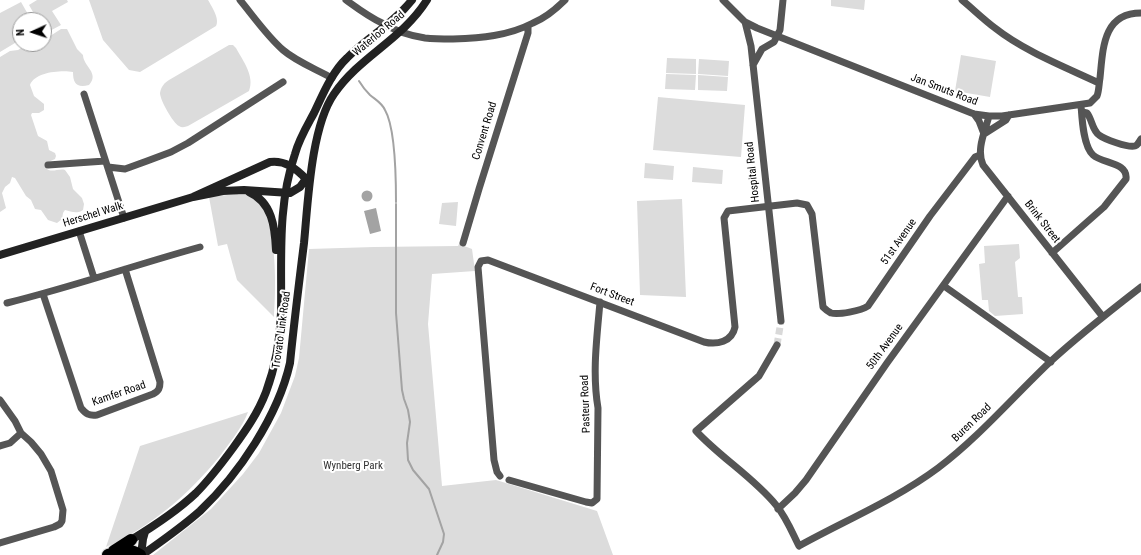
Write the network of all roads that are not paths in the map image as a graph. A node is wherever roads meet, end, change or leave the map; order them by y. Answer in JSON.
{"nodes":[{"id":1,"x":240,"y":0,"type":"edge"},
{"id":2,"x":346,"y":0,"type":"edge"},
{"id":3,"x":412,"y":0,"type":"edge"},
{"id":4,"x":427,"y":0,"type":"edge"},
{"id":5,"x":565,"y":0,"type":"edge"},
{"id":6,"x":724,"y":0,"type":"edge"},
{"id":7,"x":783,"y":0,"type":"edge"},
{"id":8,"x":962,"y":0,"type":"edge"},
{"id":9,"x":1141,"y":13,"type":"edge"},
{"id":10,"x":745,"y":22,"type":"junction"},
{"id":11,"x":387,"y":25,"type":"junction"},
{"id":12,"x":528,"y":26,"type":"junction"},
{"id":13,"x":402,"y":31,"type":"junction"},
{"id":14,"x":777,"y":36,"type":"junction"},
{"id":15,"x":752,"y":65,"type":"junction"},
{"id":16,"x":332,"y":78,"type":"junction"},
{"id":17,"x":283,"y":82,"type":"dead end"},
{"id":18,"x":342,"y":83,"type":"joint"},
{"id":19,"x":1099,"y":83,"type":"junction"},
{"id":20,"x":84,"y":94,"type":"dead end"},
{"id":21,"x":1081,"y":108,"type":"junction"},
{"id":22,"x":974,"y":114,"type":"junction"},
{"id":23,"x":1009,"y":115,"type":"junction"},
{"id":24,"x":989,"y":116,"type":"junction"},
{"id":25,"x":322,"y":122,"type":"junction"},
{"id":26,"x":984,"y":134,"type":"junction"},
{"id":27,"x":1141,"y":139,"type":"edge"},
{"id":28,"x":980,"y":155,"type":"junction"},
{"id":29,"x":107,"y":164,"type":"junction"},
{"id":30,"x":48,"y":165,"type":"dead end"},
{"id":31,"x":291,"y":166,"type":"junction"},
{"id":32,"x":306,"y":179,"type":"junction"},
{"id":33,"x":244,"y":190,"type":"junction"},
{"id":34,"x":285,"y":193,"type":"junction"},
{"id":35,"x":1008,"y":196,"type":"junction"},
{"id":36,"x":193,"y":197,"type":"junction"},
{"id":37,"x":768,"y":206,"type":"junction"},
{"id":38,"x":307,"y":216,"type":"junction"},
{"id":39,"x":124,"y":218,"type":"junction"},
{"id":40,"x":79,"y":231,"type":"junction"},
{"id":41,"x":463,"y":243,"type":"dead end"},
{"id":42,"x":200,"y":247,"type":"dead end"},
{"id":43,"x":1052,"y":253,"type":"junction"},
{"id":44,"x":0,"y":255,"type":"edge"},
{"id":45,"x":125,"y":269,"type":"junction"},
{"id":46,"x":281,"y":274,"type":"junction"},
{"id":47,"x":94,"y":278,"type":"junction"},
{"id":48,"x":944,"y":286,"type":"junction"},
{"id":49,"x":1141,"y":287,"type":"edge"},
{"id":50,"x":43,"y":294,"type":"junction"},
{"id":51,"x":600,"y":302,"type":"junction"},
{"id":52,"x":7,"y":303,"type":"dead end"},
{"id":53,"x":1103,"y":317,"type":"junction"},
{"id":54,"x":781,"y":321,"type":"tunnel mouth"},
{"id":55,"x":777,"y":345,"type":"tunnel mouth"},
{"id":56,"x":1050,"y":362,"type":"junction"},
{"id":57,"x":0,"y":400,"type":"edge"},
{"id":58,"x":21,"y":434,"type":"junction"},
{"id":59,"x":0,"y":446,"type":"edge"},
{"id":60,"x":500,"y":476,"type":"dead end"},
{"id":61,"x":509,"y":480,"type":"dead end"},
{"id":62,"x":778,"y":509,"type":"junction"},
{"id":63,"x":145,"y":532,"type":"junction"},
{"id":64,"x":131,"y":540,"type":"joint"},
{"id":65,"x":0,"y":543,"type":"edge"},
{"id":66,"x":144,"y":554,"type":"edge"},
{"id":67,"x":108,"y":555,"type":"edge"}],
"edges":[{"from":1,"to":16,"type":"street"},
{"from":2,"to":11,"type":"street"},
{"from":3,"to":11,"type":"main road","name":"Waterloo Road"},
{"from":4,"to":13,"type":"main road","name":"Waterloo Road"},
{"from":5,"to":12,"type":"street"},
{"from":6,"to":10,"type":"street","name":"Jan Smuts Road"},
{"from":7,"to":14,"type":"street"},
{"from":8,"to":19,"type":"street"},
{"from":9,"to":19,"type":"street"},
{"from":10,"to":14,"type":"street","name":"Jan Smuts Road"},
{"from":10,"to":15,"type":"street","name":"Hospital Road"},
{"from":11,"to":13,"type":"street"},
{"from":11,"to":16,"type":"main road","name":"Waterloo Road"},
{"from":12,"to":13,"type":"street"},
{"from":12,"to":41,"type":"street","name":"Convent Road"},
{"from":13,"to":18,"type":"main road","name":"Waterloo Road"},
{"from":14,"to":15,"type":"street"},
{"from":14,"to":22,"type":"street","name":"Jan Smuts Road"},
{"from":15,"to":37,"type":"street","name":"Hospital Road"},
{"from":16,"to":31,"type":"main road","name":"Trovato Link Road"},
{"from":17,"to":29,"type":"street"},
{"from":18,"to":25,"type":"main road","name":"Trovato Link Road"},
{"from":19,"to":21,"type":"street","name":"Jan Smuts Road"},
{"from":20,"to":29,"type":"street"},
{"from":21,"to":23,"type":"street","name":"Jan Smuts Road"},
{"from":21,"to":27,"type":"street"},
{"from":21,"to":43,"type":"street"},
{"from":22,"to":24,"type":"street","name":"Jan Smuts Road"},
{"from":22,"to":26,"type":"street"},
{"from":23,"to":24,"type":"street","name":"Jan Smuts Road"},
{"from":23,"to":26,"type":"street"},
{"from":24,"to":26,"type":"street"},
{"from":25,"to":32,"type":"main road"},
{"from":25,"to":38,"type":"main road","name":"Trovato Link Road"},
{"from":26,"to":28,"type":"street"},
{"from":28,"to":35,"type":"street","name":"Brink Street"},
{"from":28,"to":37,"type":"street","name":"51st Avenue"},
{"from":29,"to":30,"type":"street"},
{"from":29,"to":39,"type":"street"},
{"from":31,"to":32,"type":"main road"},
{"from":31,"to":34,"type":"main road","name":"Trovato Link Road"},
{"from":31,"to":36,"type":"main road","name":"Herschel Walk"},
{"from":32,"to":34,"type":"main road"},
{"from":32,"to":38,"type":"main road"},
{"from":33,"to":34,"type":"main road","name":"Herschel Walk"},
{"from":33,"to":36,"type":"main road","name":"Herschel Walk"},
{"from":33,"to":46,"type":"main road"},
{"from":34,"to":46,"type":"main road","name":"Trovato Link Road"},
{"from":35,"to":43,"type":"street","name":"Brink Street"},
{"from":35,"to":48,"type":"street","name":"50th Avenue"},
{"from":36,"to":39,"type":"main road","name":"Herschel Walk"},
{"from":37,"to":51,"type":"street","name":"Fort Street"},
{"from":37,"to":54,"type":"street","name":"Hospital Road"},
{"from":38,"to":66,"type":"main road","name":"Trovato Link Road"},
{"from":39,"to":40,"type":"main road","name":"Herschel Walk"},
{"from":40,"to":44,"type":"main road","name":"Herschel Walk"},
{"from":40,"to":47,"type":"street"},
{"from":42,"to":45,"type":"street"},
{"from":43,"to":53,"type":"street","name":"Brink Street"},
{"from":45,"to":47,"type":"street"},
{"from":45,"to":50,"type":"street","name":"Kamfer Road"},
{"from":46,"to":63,"type":"main road","name":"Trovato Link Road"},
{"from":47,"to":50,"type":"street"},
{"from":48,"to":56,"type":"street"},
{"from":48,"to":62,"type":"street","name":"50th Avenue"},
{"from":49,"to":53,"type":"street","name":"Buren Road"},
{"from":50,"to":52,"type":"street"},
{"from":51,"to":60,"type":"street","name":"Fort Street"},
{"from":51,"to":61,"type":"street","name":"Pasteur Road"},
{"from":53,"to":56,"type":"street","name":"Buren Road"},
{"from":55,"to":62,"type":"street"},
{"from":56,"to":62,"type":"street","name":"Buren Road"},
{"from":57,"to":58,"type":"street"},
{"from":58,"to":59,"type":"street"},
{"from":58,"to":65,"type":"street"},
{"from":63,"to":64,"type":"main road","name":"Trovato Link Road"},
{"from":63,"to":66,"type":"main road"},
{"from":64,"to":67,"type":"highway"},
{"from":66,"to":67,"type":"highway"}]}
